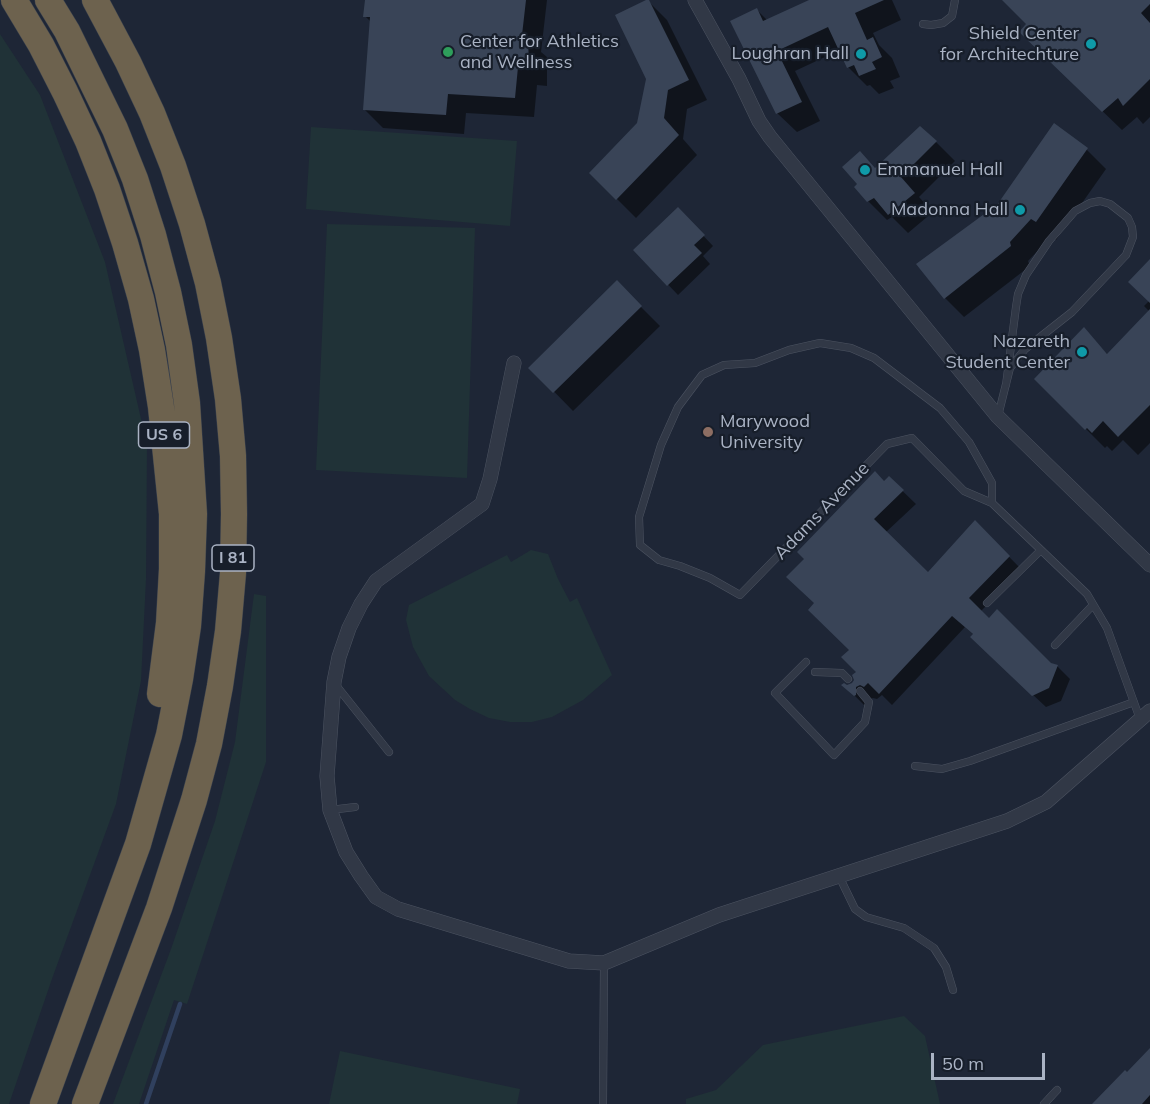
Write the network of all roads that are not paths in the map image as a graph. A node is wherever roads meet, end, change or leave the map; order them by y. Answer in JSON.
{"nodes":[{"id":1,"x":14,"y":0,"type":"edge"},
{"id":2,"x":48,"y":0,"type":"edge"},
{"id":3,"x":95,"y":0,"type":"edge"},
{"id":4,"x":695,"y":0,"type":"edge"},
{"id":5,"x":955,"y":0,"type":"edge"},
{"id":6,"x":923,"y":24,"type":"dead end"},
{"id":7,"x":514,"y":363,"type":"dead end"},
{"id":8,"x":1006,"y":385,"type":"junction"},
{"id":9,"x":998,"y":417,"type":"junction"},
{"id":10,"x":992,"y":503,"type":"junction"},
{"id":11,"x":1041,"y":550,"type":"junction"},
{"id":12,"x":1150,"y":565,"type":"edge"},
{"id":13,"x":987,"y":603,"type":"dead end"},
{"id":14,"x":1094,"y":605,"type":"junction"},
{"id":15,"x":1055,"y":645,"type":"dead end"},
{"id":16,"x":806,"y":662,"type":"dead end"},
{"id":17,"x":815,"y":672,"type":"dead end"},
{"id":18,"x":848,"y":679,"type":"dead end"},
{"id":19,"x":334,"y":682,"type":"junction"},
{"id":20,"x":860,"y":691,"type":"dead end"},
{"id":21,"x":1134,"y":702,"type":"junction"},
{"id":22,"x":1145,"y":716,"type":"edge"},
{"id":23,"x":389,"y":752,"type":"dead end"},
{"id":24,"x":915,"y":766,"type":"dead end"},
{"id":25,"x":355,"y":807,"type":"dead end"},
{"id":26,"x":330,"y":810,"type":"junction"},
{"id":27,"x":839,"y":876,"type":"junction"},
{"id":28,"x":121,"y":894,"type":"junction"},
{"id":29,"x":604,"y":963,"type":"junction"},
{"id":30,"x":953,"y":990,"type":"dead end"},
{"id":31,"x":1057,"y":1090,"type":"dead end"},
{"id":32,"x":43,"y":1104,"type":"edge"},
{"id":33,"x":85,"y":1104,"type":"edge"},
{"id":34,"x":603,"y":1104,"type":"edge"},
{"id":35,"x":1044,"y":1104,"type":"edge"}],
"edges":[{"from":1,"to":28,"type":"highway","number":"US 6"},
{"from":2,"to":28,"type":"highway","number":"I 81"},
{"from":3,"to":33,"type":"highway","number":"I 81"},
{"from":4,"to":9,"type":"street"},
{"from":5,"to":6,"type":"lane"},
{"from":7,"to":19,"type":"street"},
{"from":8,"to":8,"type":"lane"},
{"from":8,"to":9,"type":"lane"},
{"from":9,"to":12,"type":"street"},
{"from":10,"to":10,"type":"lane","name":"Adams Avenue"},
{"from":10,"to":11,"type":"lane"},
{"from":11,"to":13,"type":"lane"},
{"from":11,"to":14,"type":"lane"},
{"from":14,"to":15,"type":"lane"},
{"from":14,"to":21,"type":"lane"},
{"from":16,"to":20,"type":"lane"},
{"from":17,"to":18,"type":"lane"},
{"from":19,"to":23,"type":"lane"},
{"from":19,"to":26,"type":"street"},
{"from":21,"to":22,"type":"lane"},
{"from":21,"to":24,"type":"lane"},
{"from":22,"to":27,"type":"street"},
{"from":25,"to":26,"type":"lane"},
{"from":26,"to":29,"type":"street"},
{"from":27,"to":29,"type":"street"},
{"from":27,"to":30,"type":"lane"},
{"from":28,"to":32,"type":"highway","number":"I 81"},
{"from":29,"to":34,"type":"lane"},
{"from":31,"to":35,"type":"lane"}]}
